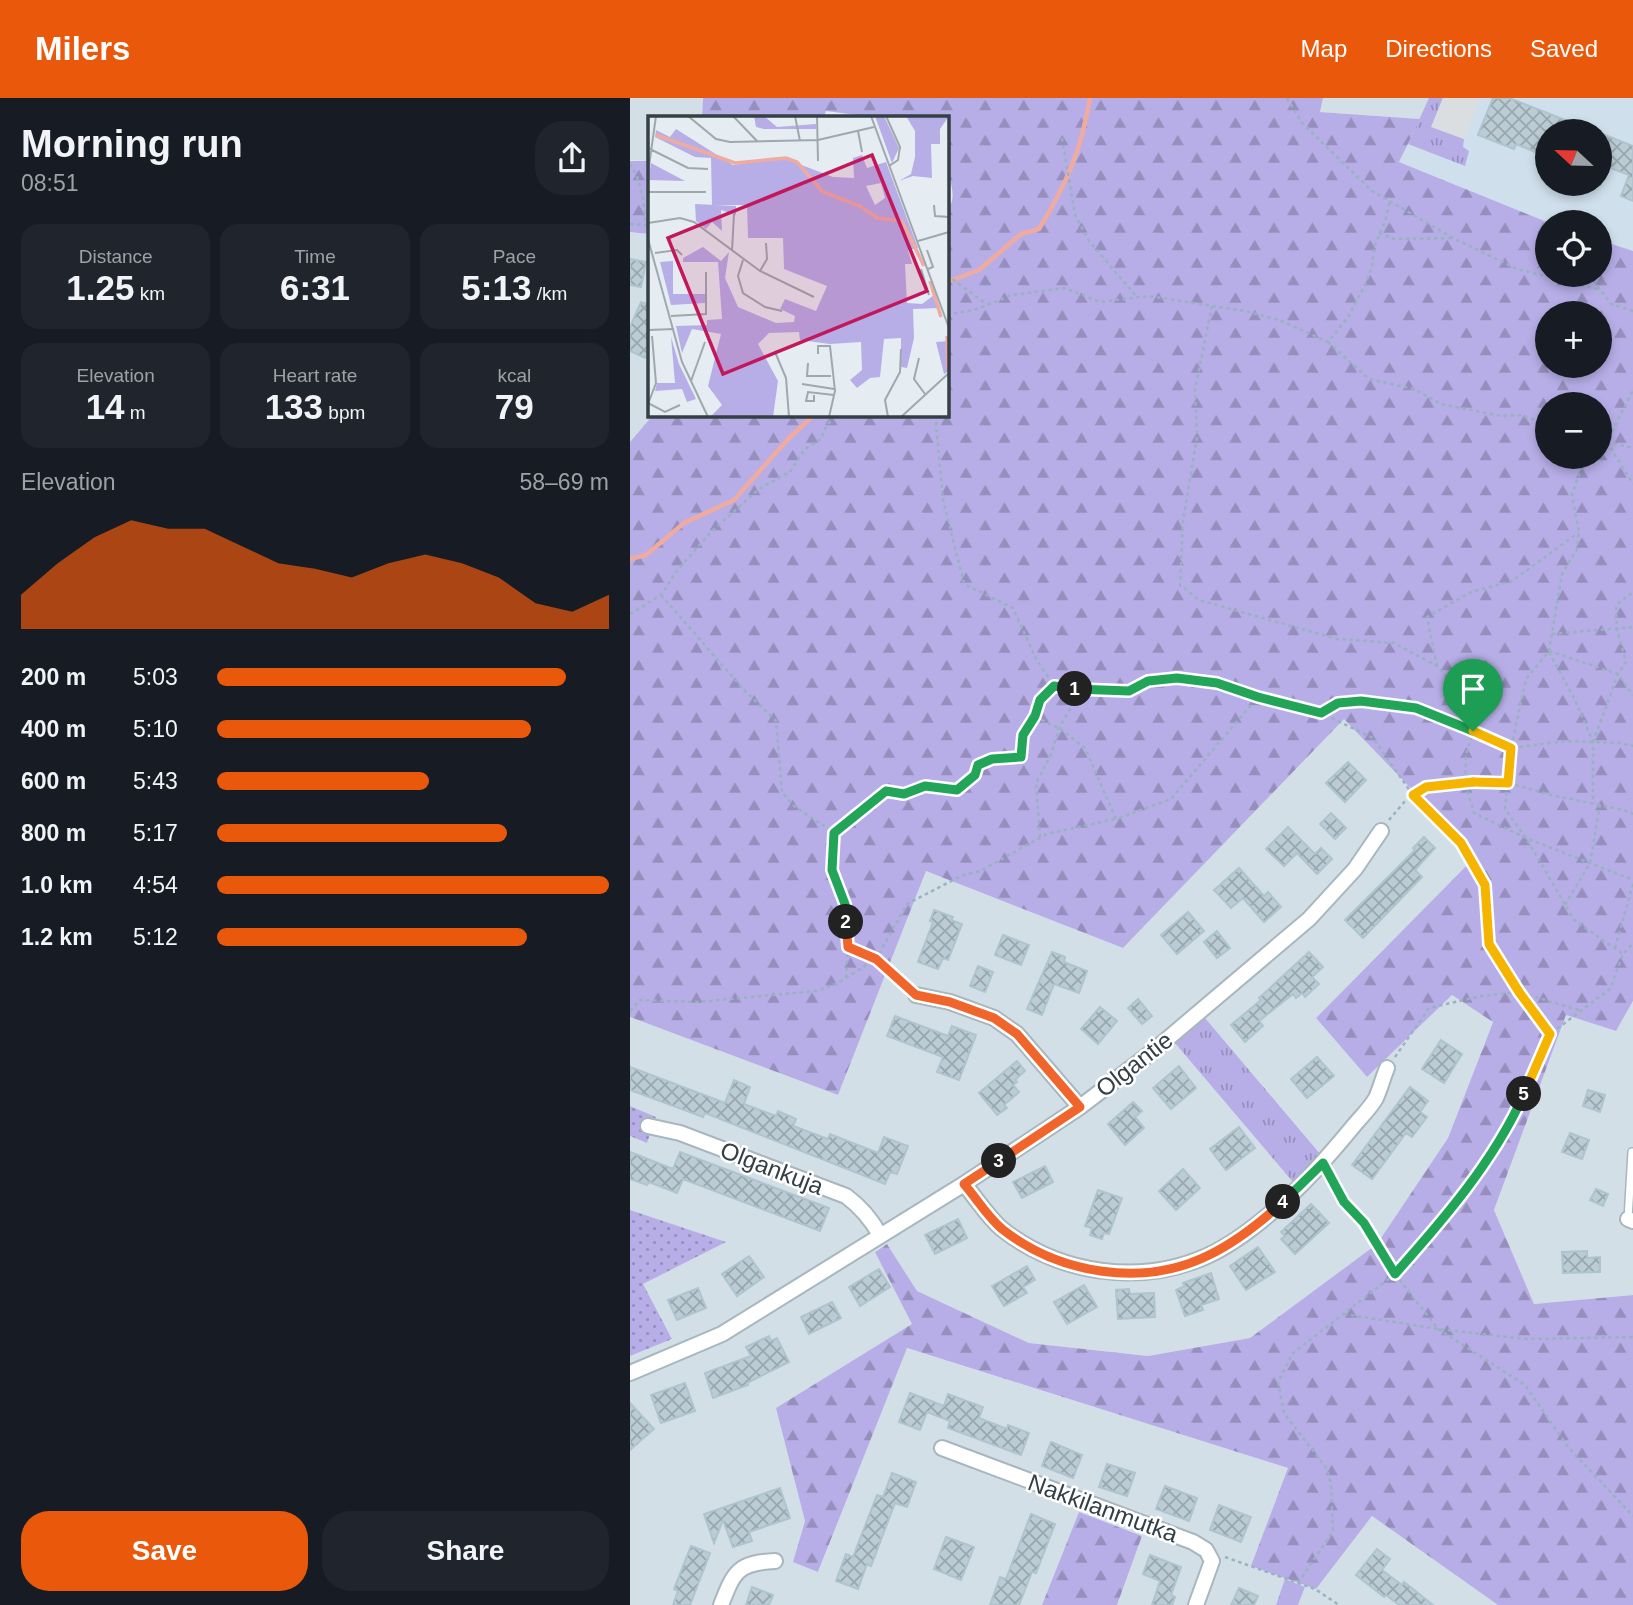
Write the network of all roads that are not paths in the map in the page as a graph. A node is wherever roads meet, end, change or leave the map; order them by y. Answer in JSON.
{"nodes":[{"id":1,"x":1381,"y":831,"type":"road end"},
{"id":2,"x":916,"y":995,"type":"road end"},
{"id":3,"x":1387,"y":1068,"type":"road end"},
{"id":4,"x":1080,"y":1107,"type":"junction"},
{"id":5,"x":648,"y":1126,"type":"dead end"},
{"id":6,"x":1632,"y":1152,"type":"edge"},
{"id":7,"x":964,"y":1184,"type":"junction"},
{"id":8,"x":1630,"y":1220,"type":"edge"},
{"id":9,"x":880,"y":1236,"type":"junction"},
{"id":10,"x":630,"y":1373,"type":"edge"},
{"id":11,"x":942,"y":1448,"type":"dead end"},
{"id":12,"x":775,"y":1561,"type":"dead end"},
{"id":13,"x":721,"y":1605,"type":"edge"},
{"id":14,"x":1196,"y":1605,"type":"edge"}],
"edges":[{"from":1,"to":4,"type":"street","name":"Olgantie"},
{"from":2,"to":4,"type":"street"},
{"from":3,"to":7,"type":"street"},
{"from":4,"to":7,"type":"street","name":"Olgantie"},
{"from":5,"to":9,"type":"street","name":"Olgankuja"},
{"from":6,"to":8,"type":"lane"},
{"from":7,"to":9,"type":"street","name":"Olgantie"},
{"from":9,"to":10,"type":"street","name":"Olgantie"},
{"from":11,"to":14,"type":"street","name":"Nakkilanmutka"},
{"from":12,"to":13,"type":"street"}]}
